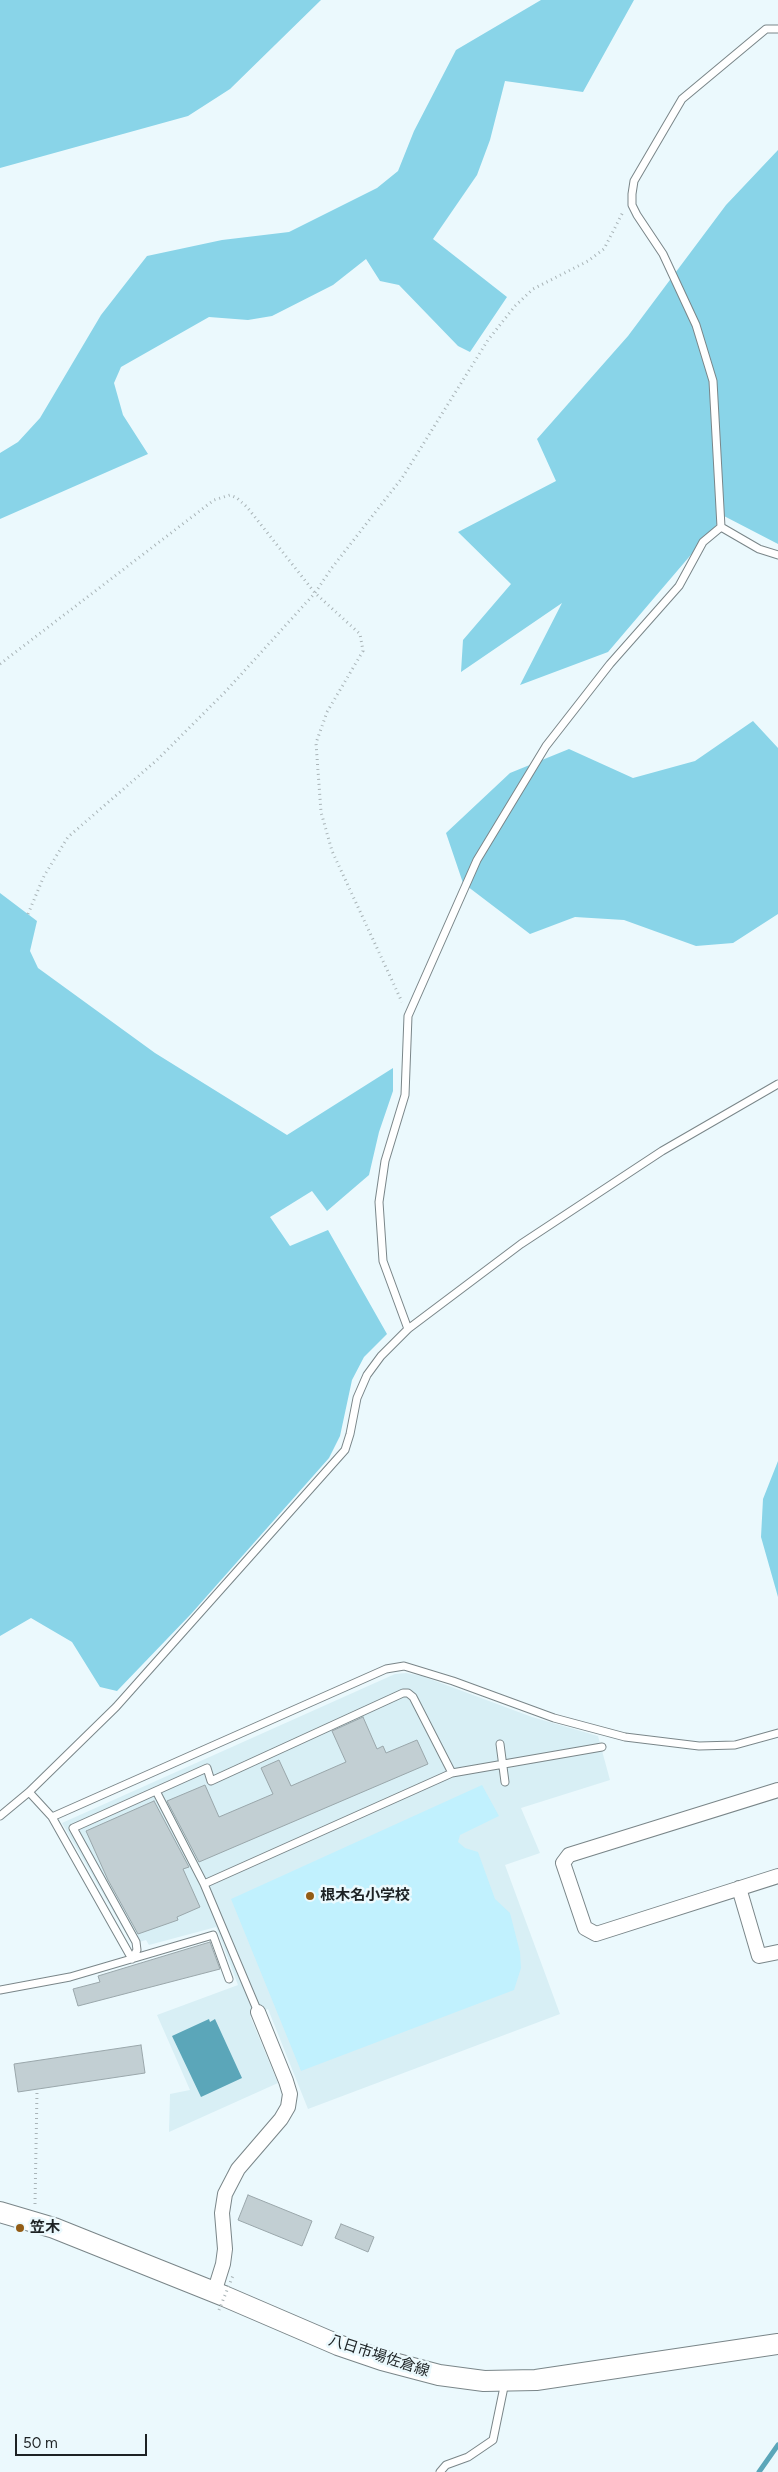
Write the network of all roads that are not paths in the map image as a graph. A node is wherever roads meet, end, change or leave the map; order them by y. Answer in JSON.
{"nodes":[{"id":1,"x":778,"y":30,"type":"edge"},
{"id":2,"x":721,"y":527,"type":"junction"},
{"id":3,"x":778,"y":555,"type":"edge"},
{"id":4,"x":778,"y":1084,"type":"edge"},
{"id":5,"x":408,"y":1329,"type":"junction"},
{"id":6,"x":778,"y":1733,"type":"edge"},
{"id":7,"x":500,"y":1744,"type":"dead end"},
{"id":8,"x":602,"y":1747,"type":"dead end"},
{"id":9,"x":503,"y":1763,"type":"junction"},
{"id":10,"x":452,"y":1773,"type":"junction"},
{"id":11,"x":505,"y":1782,"type":"dead end"},
{"id":12,"x":778,"y":1790,"type":"edge"},
{"id":13,"x":156,"y":1791,"type":"junction"},
{"id":14,"x":29,"y":1792,"type":"junction"},
{"id":15,"x":0,"y":1816,"type":"edge"},
{"id":16,"x":52,"y":1817,"type":"junction"},
{"id":17,"x":778,"y":1876,"type":"edge"},
{"id":18,"x":204,"y":1884,"type":"junction"},
{"id":19,"x":739,"y":1888,"type":"junction"},
{"id":20,"x":778,"y":1952,"type":"edge"},
{"id":21,"x":132,"y":1959,"type":"junction"},
{"id":22,"x":229,"y":1979,"type":"dead end"},
{"id":23,"x":0,"y":1990,"type":"edge"},
{"id":24,"x":258,"y":2012,"type":"joint"},
{"id":25,"x":0,"y":2212,"type":"edge"},
{"id":26,"x":219,"y":2299,"type":"junction"},
{"id":27,"x":778,"y":2344,"type":"edge"},
{"id":28,"x":505,"y":2381,"type":"junction"},
{"id":29,"x":440,"y":2472,"type":"edge"}],
"edges":[{"from":1,"to":2,"type":"lane"},
{"from":2,"to":3,"type":"lane"},
{"from":2,"to":5,"type":"lane"},
{"from":4,"to":5,"type":"lane"},
{"from":5,"to":14,"type":"lane"},
{"from":6,"to":16,"type":"lane"},
{"from":7,"to":9,"type":"lane"},
{"from":8,"to":9,"type":"lane"},
{"from":9,"to":10,"type":"lane"},
{"from":9,"to":11,"type":"lane"},
{"from":10,"to":13,"type":"lane"},
{"from":10,"to":18,"type":"lane"},
{"from":12,"to":19,"type":"street"},
{"from":13,"to":18,"type":"lane"},
{"from":13,"to":21,"type":"lane"},
{"from":14,"to":15,"type":"lane"},
{"from":14,"to":16,"type":"lane"},
{"from":16,"to":21,"type":"lane"},
{"from":17,"to":19,"type":"street"},
{"from":18,"to":24,"type":"lane"},
{"from":19,"to":20,"type":"street"},
{"from":21,"to":22,"type":"lane"},
{"from":21,"to":23,"type":"lane"},
{"from":24,"to":26,"type":"street"},
{"from":25,"to":26,"type":"main road","name":"八日市場佐倉線"},
{"from":26,"to":28,"type":"main road","name":"八日市場佐倉線"},
{"from":27,"to":28,"type":"main road","name":"八日市場佐倉線"},
{"from":28,"to":29,"type":"lane"}]}
